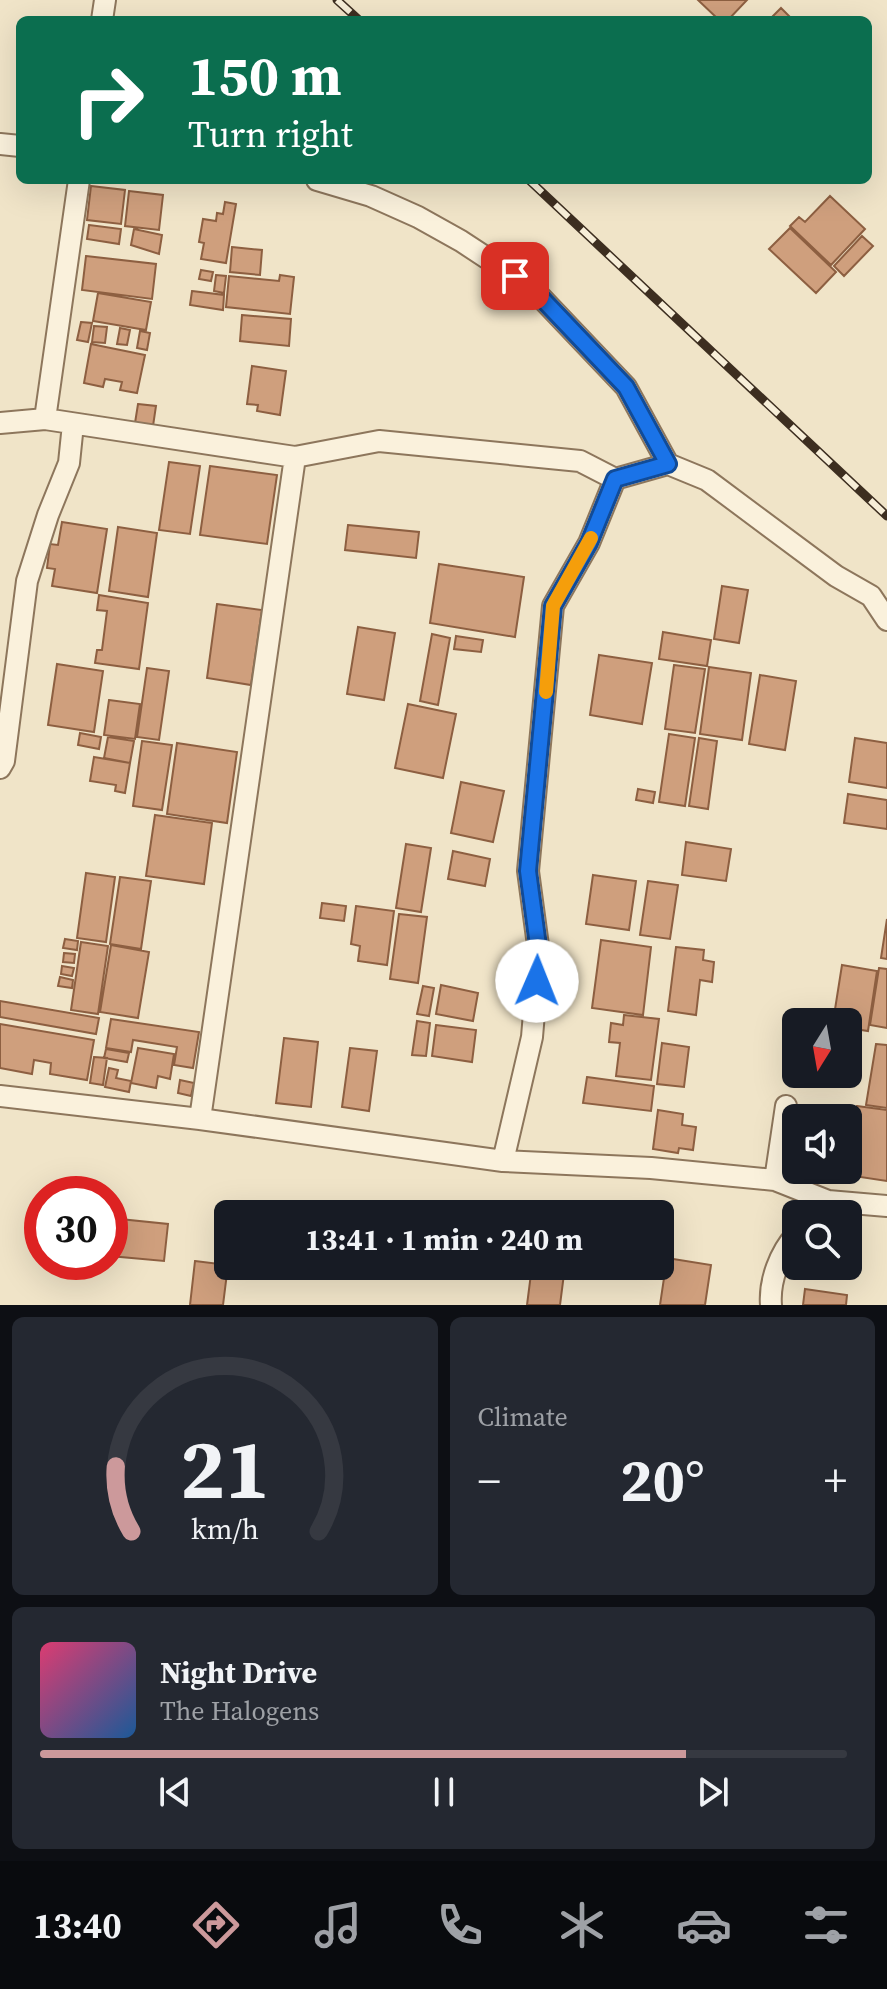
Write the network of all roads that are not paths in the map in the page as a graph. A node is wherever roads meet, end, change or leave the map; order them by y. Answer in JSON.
{"nodes":[{"id":1,"x":78,"y":184,"type":"edge"},
{"id":2,"x":330,"y":184,"type":"edge"},
{"id":3,"x":45,"y":419,"type":"junction"},
{"id":4,"x":0,"y":423,"type":"edge"},
{"id":5,"x":73,"y":424,"type":"junction"},
{"id":6,"x":295,"y":457,"type":"junction"},
{"id":7,"x":668,"y":464,"type":"junction"},
{"id":8,"x":615,"y":479,"type":"junction"},
{"id":9,"x":887,"y":620,"type":"edge"},
{"id":10,"x":0,"y":768,"type":"edge"},
{"id":11,"x":0,"y":1096,"type":"edge"},
{"id":12,"x":200,"y":1119,"type":"junction"},
{"id":13,"x":782,"y":1133,"type":"edge"},
{"id":14,"x":503,"y":1161,"type":"junction"},
{"id":15,"x":775,"y":1180,"type":"junction"},
{"id":16,"x":809,"y":1200,"type":"edge"},
{"id":17,"x":887,"y":1206,"type":"edge"},
{"id":18,"x":862,"y":1207,"type":"edge"},
{"id":19,"x":782,"y":1255,"type":"edge"},
{"id":20,"x":771,"y":1305,"type":"edge"}],
"edges":[{"from":1,"to":3,"type":"street"},
{"from":2,"to":7,"type":"street"},
{"from":3,"to":4,"type":"street"},
{"from":3,"to":5,"type":"street"},
{"from":5,"to":6,"type":"street"},
{"from":5,"to":10,"type":"street"},
{"from":6,"to":8,"type":"street"},
{"from":6,"to":12,"type":"street"},
{"from":7,"to":8,"type":"street"},
{"from":7,"to":9,"type":"street"},
{"from":8,"to":14,"type":"street"},
{"from":11,"to":12,"type":"street"},
{"from":12,"to":14,"type":"street"},
{"from":13,"to":15,"type":"street"},
{"from":14,"to":15,"type":"street"},
{"from":15,"to":16,"type":"street"},
{"from":17,"to":18,"type":"street"},
{"from":19,"to":20,"type":"street"}]}
